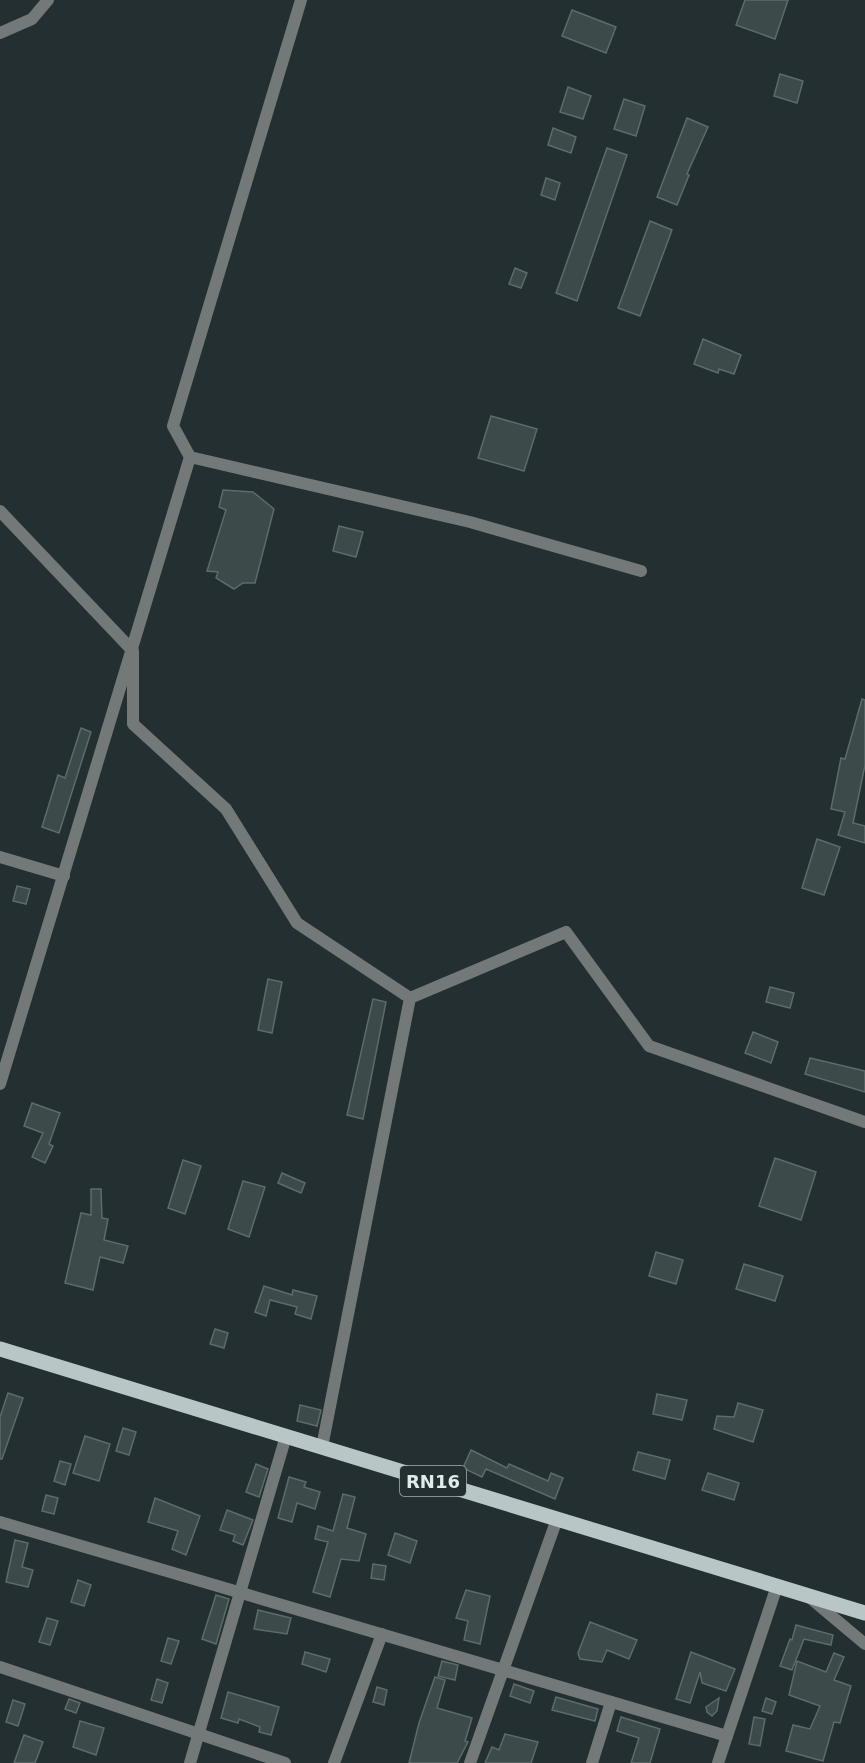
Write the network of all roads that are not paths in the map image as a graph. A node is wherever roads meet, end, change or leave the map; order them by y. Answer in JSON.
{"nodes":[{"id":1,"x":48,"y":0,"type":"edge"},
{"id":2,"x":297,"y":2,"type":"edge"},
{"id":3,"x":0,"y":33,"type":"edge"},
{"id":4,"x":190,"y":457,"type":"junction"},
{"id":5,"x":0,"y":511,"type":"edge"},
{"id":6,"x":641,"y":571,"type":"dead end"},
{"id":7,"x":133,"y":651,"type":"junction"},
{"id":8,"x":0,"y":857,"type":"edge"},
{"id":9,"x":64,"y":876,"type":"junction"},
{"id":10,"x":410,"y":998,"type":"junction"},
{"id":11,"x":0,"y":1084,"type":"edge"},
{"id":12,"x":865,"y":1122,"type":"edge"},
{"id":13,"x":0,"y":1349,"type":"edge"},
{"id":14,"x":286,"y":1436,"type":"junction"},
{"id":15,"x":322,"y":1447,"type":"junction"},
{"id":16,"x":557,"y":1519,"type":"junction"},
{"id":17,"x":0,"y":1522,"type":"edge"},
{"id":18,"x":777,"y":1586,"type":"junction"},
{"id":19,"x":239,"y":1592,"type":"junction"},
{"id":20,"x":806,"y":1594,"type":"junction"},
{"id":21,"x":865,"y":1613,"type":"edge"},
{"id":22,"x":382,"y":1634,"type":"junction"},
{"id":23,"x":865,"y":1644,"type":"edge"},
{"id":24,"x":0,"y":1667,"type":"edge"},
{"id":25,"x":504,"y":1670,"type":"junction"},
{"id":26,"x":611,"y":1702,"type":"junction"},
{"id":27,"x":200,"y":1735,"type":"junction"},
{"id":28,"x":727,"y":1736,"type":"junction"},
{"id":29,"x":190,"y":1763,"type":"edge"},
{"id":30,"x":285,"y":1763,"type":"edge"},
{"id":31,"x":334,"y":1763,"type":"edge"},
{"id":32,"x":470,"y":1763,"type":"edge"},
{"id":33,"x":592,"y":1763,"type":"edge"},
{"id":34,"x":718,"y":1763,"type":"edge"}],
"edges":[{"from":1,"to":3,"type":"street"},
{"from":2,"to":4,"type":"street"},
{"from":4,"to":6,"type":"street"},
{"from":4,"to":7,"type":"street"},
{"from":5,"to":7,"type":"street"},
{"from":7,"to":9,"type":"street"},
{"from":7,"to":10,"type":"street"},
{"from":8,"to":9,"type":"street"},
{"from":9,"to":11,"type":"street"},
{"from":10,"to":12,"type":"street"},
{"from":10,"to":15,"type":"street"},
{"from":13,"to":14,"type":"main road","number":"RN16"},
{"from":14,"to":15,"type":"main road","number":"RN16"},
{"from":14,"to":19,"type":"street"},
{"from":15,"to":16,"type":"main road","number":"RN16"},
{"from":16,"to":18,"type":"main road","number":"RN16"},
{"from":16,"to":25,"type":"street"},
{"from":17,"to":19,"type":"street"},
{"from":18,"to":20,"type":"main road","number":"RN16"},
{"from":18,"to":28,"type":"street"},
{"from":19,"to":22,"type":"street"},
{"from":19,"to":27,"type":"street"},
{"from":20,"to":21,"type":"main road","number":"RN16"},
{"from":20,"to":23,"type":"street"},
{"from":22,"to":25,"type":"street"},
{"from":22,"to":31,"type":"street"},
{"from":24,"to":27,"type":"street"},
{"from":25,"to":26,"type":"street"},
{"from":25,"to":32,"type":"street"},
{"from":26,"to":28,"type":"street"},
{"from":26,"to":33,"type":"street"},
{"from":27,"to":29,"type":"street"},
{"from":27,"to":30,"type":"street"},
{"from":28,"to":34,"type":"street"}]}
